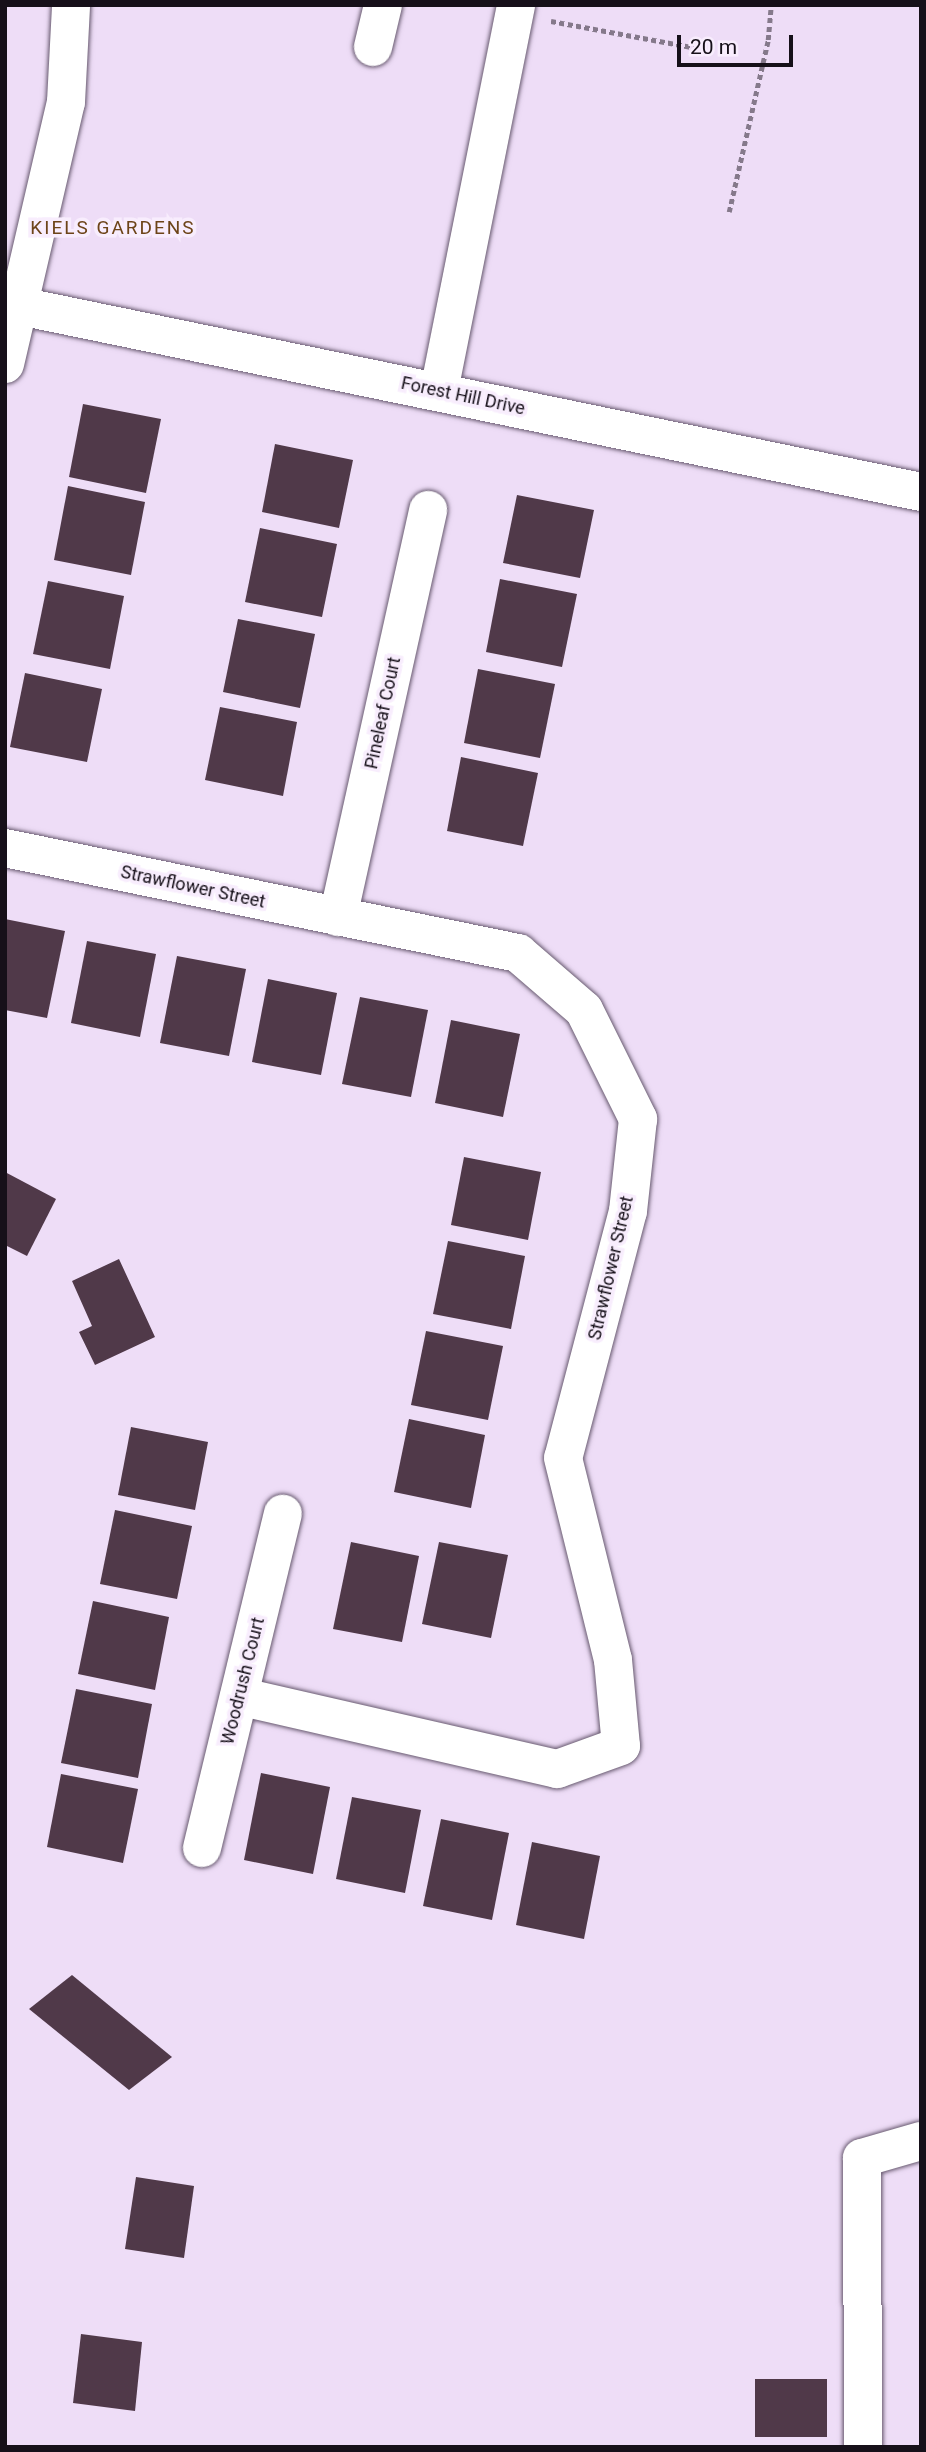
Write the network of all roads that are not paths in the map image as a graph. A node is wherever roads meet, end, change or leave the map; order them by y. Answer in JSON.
{"nodes":[{"id":1,"x":71,"y":5,"type":"edge"},
{"id":2,"x":383,"y":5,"type":"edge"},
{"id":3,"x":533,"y":9,"type":"edge"},
{"id":4,"x":373,"y":47,"type":"dead end"},
{"id":5,"x":11,"y":304,"type":"edge"},
{"id":6,"x":5,"y":363,"type":"edge"},
{"id":7,"x":439,"y":391,"type":"junction"},
{"id":8,"x":921,"y":492,"type":"edge"},
{"id":9,"x":428,"y":510,"type":"dead end"},
{"id":10,"x":5,"y":848,"type":"edge"},
{"id":11,"x":338,"y":917,"type":"junction"},
{"id":12,"x":283,"y":1514,"type":"dead end"},
{"id":13,"x":239,"y":1696,"type":"junction"},
{"id":14,"x":202,"y":1848,"type":"dead end"},
{"id":15,"x":921,"y":2141,"type":"edge"},
{"id":16,"x":863,"y":2447,"type":"edge"}],
"edges":[{"from":1,"to":5,"type":"street"},
{"from":2,"to":4,"type":"street"},
{"from":3,"to":7,"type":"street"},
{"from":5,"to":6,"type":"street"},
{"from":5,"to":7,"type":"street","name":"Forest Hill Drive"},
{"from":7,"to":8,"type":"street","name":"Forest Hill Drive"},
{"from":9,"to":11,"type":"street","name":"Pineleaf Court"},
{"from":10,"to":11,"type":"street","name":"Strawflower Street"},
{"from":11,"to":13,"type":"street","name":"Strawflower Street"},
{"from":12,"to":13,"type":"street","name":"Woodrush Court"},
{"from":13,"to":14,"type":"street","name":"Woodrush Court"},
{"from":15,"to":16,"type":"street"}]}
